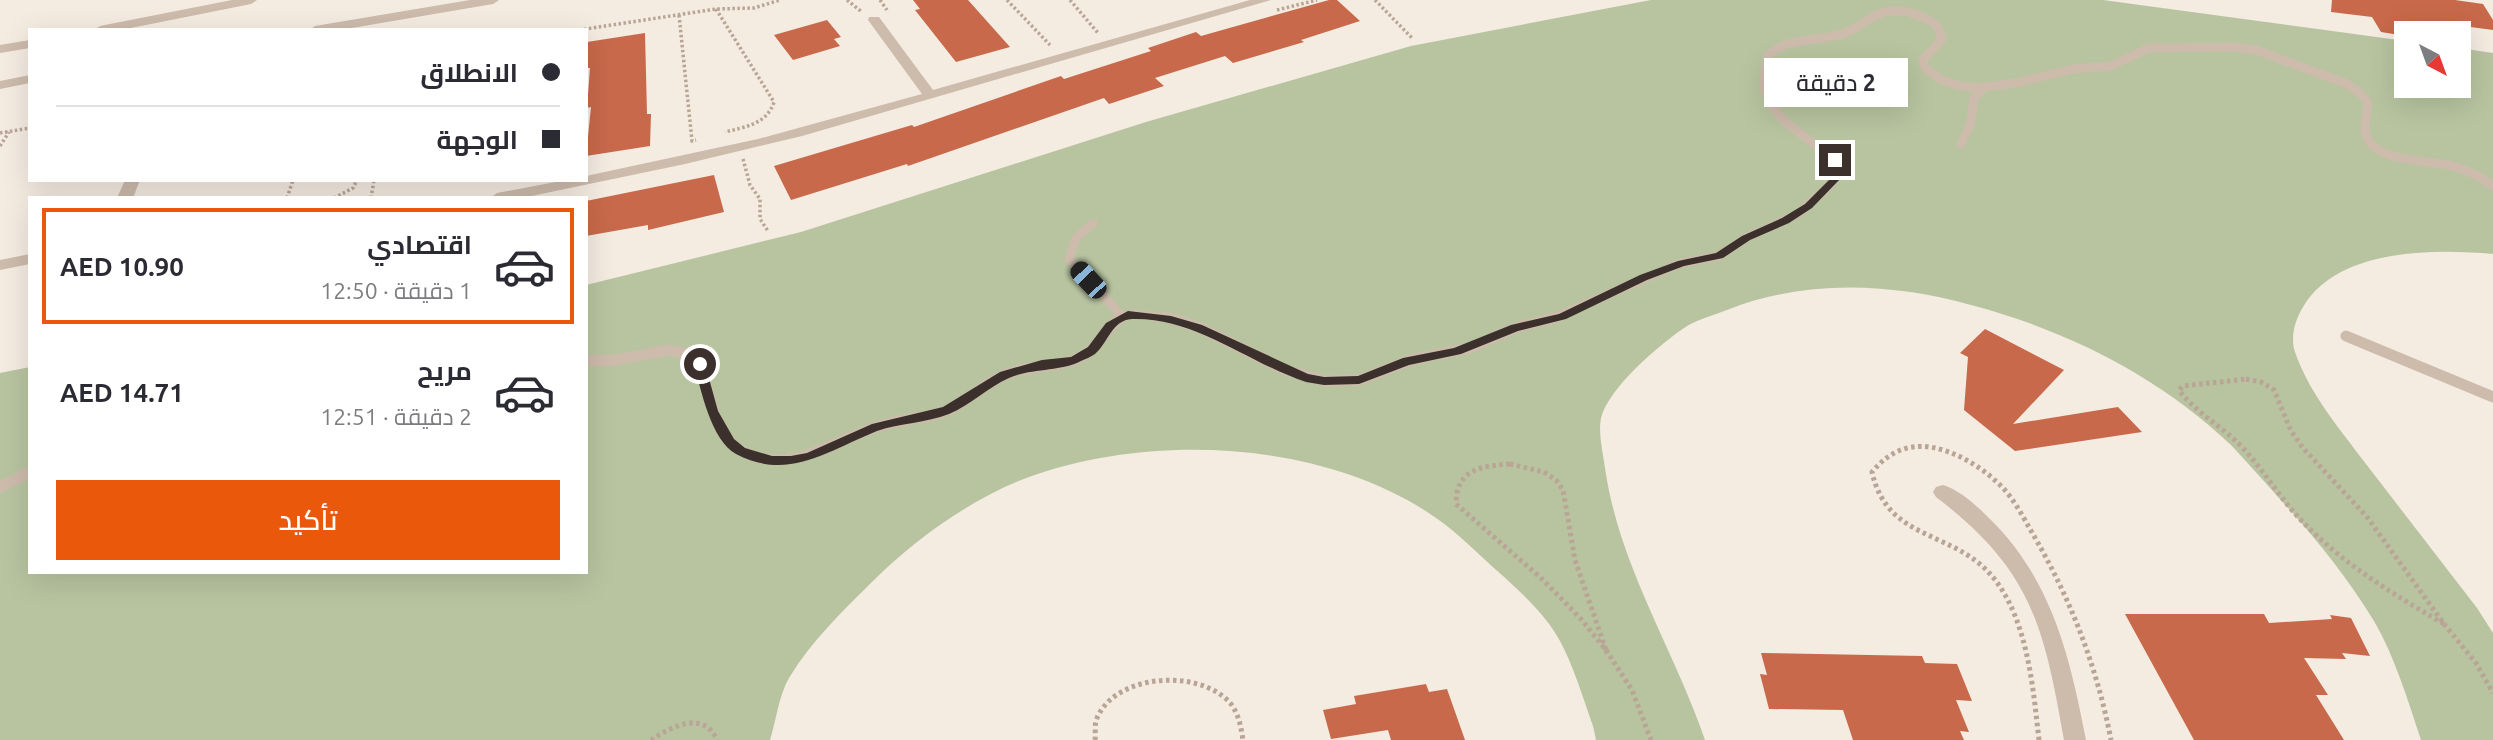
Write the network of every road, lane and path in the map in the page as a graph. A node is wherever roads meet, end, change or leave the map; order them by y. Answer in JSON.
{"nodes":[{"id":1,"x":251,"y":0,"type":"edge"},
{"id":2,"x":493,"y":0,"type":"edge"},
{"id":3,"x":780,"y":0,"type":"edge"},
{"id":4,"x":1007,"y":0,"type":"edge"},
{"id":5,"x":1070,"y":0,"type":"edge"},
{"id":6,"x":1210,"y":0,"type":"edge"},
{"id":7,"x":1265,"y":0,"type":"edge"},
{"id":8,"x":1375,"y":0,"type":"edge"},
{"id":9,"x":716,"y":9,"type":"junction"},
{"id":10,"x":1222,"y":11,"type":"junction"},
{"id":11,"x":679,"y":15,"type":"junction"},
{"id":12,"x":874,"y":20,"type":"dead end"},
{"id":13,"x":110,"y":28,"type":"edge"},
{"id":14,"x":328,"y":28,"type":"edge"},
{"id":15,"x":588,"y":29,"type":"edge"},
{"id":16,"x":1087,"y":36,"type":"dead end"},
{"id":17,"x":1413,"y":39,"type":"dead end"},
{"id":18,"x":28,"y":44,"type":"edge"},
{"id":19,"x":1052,"y":47,"type":"dead end"},
{"id":20,"x":0,"y":49,"type":"edge"},
{"id":21,"x":28,"y":79,"type":"edge"},
{"id":22,"x":0,"y":85,"type":"edge"},
{"id":23,"x":1956,"y":85,"type":"junction"},
{"id":24,"x":1984,"y":88,"type":"junction"},
{"id":25,"x":930,"y":95,"type":"junction"},
{"id":26,"x":1973,"y":101,"type":"junction"},
{"id":27,"x":28,"y":128,"type":"edge"},
{"id":28,"x":10,"y":131,"type":"junction"},
{"id":29,"x":0,"y":133,"type":"edge"},
{"id":30,"x":715,"y":135,"type":"dead end"},
{"id":31,"x":703,"y":138,"type":"dead end"},
{"id":32,"x":1961,"y":144,"type":"dead end"},
{"id":33,"x":0,"y":146,"type":"edge"},
{"id":34,"x":739,"y":148,"type":"junction"},
{"id":35,"x":588,"y":176,"type":"edge"},
{"id":36,"x":357,"y":182,"type":"edge"},
{"id":37,"x":554,"y":182,"type":"edge"},
{"id":38,"x":532,"y":186,"type":"edge"},
{"id":39,"x":2493,"y":186,"type":"edge"},
{"id":40,"x":338,"y":196,"type":"edge"},
{"id":41,"x":503,"y":196,"type":"edge"},
{"id":42,"x":1093,"y":223,"type":"dead end"},
{"id":43,"x":768,"y":231,"type":"dead end"},
{"id":44,"x":28,"y":259,"type":"edge"},
{"id":45,"x":0,"y":265,"type":"edge"},
{"id":46,"x":1122,"y":317,"type":"junction"},
{"id":47,"x":2346,"y":336,"type":"dead end"},
{"id":48,"x":588,"y":361,"type":"edge"},
{"id":49,"x":2493,"y":397,"type":"edge"},
{"id":50,"x":28,"y":473,"type":"edge"},
{"id":51,"x":0,"y":487,"type":"edge"},
{"id":52,"x":1943,"y":492,"type":"dead end"},
{"id":53,"x":2444,"y":624,"type":"junction"},
{"id":54,"x":1608,"y":655,"type":"junction"},
{"id":55,"x":2493,"y":693,"type":"edge"},
{"id":56,"x":651,"y":740,"type":"edge"},
{"id":57,"x":717,"y":740,"type":"edge"},
{"id":58,"x":1095,"y":740,"type":"edge"},
{"id":59,"x":1243,"y":740,"type":"edge"},
{"id":60,"x":1651,"y":740,"type":"edge"},
{"id":61,"x":2075,"y":740,"type":"edge"}],
"edges":[{"from":1,"to":13,"type":"street"},
{"from":2,"to":14,"type":"street"},
{"from":3,"to":9,"type":"path"},
{"from":4,"to":19,"type":"path"},
{"from":5,"to":16,"type":"path"},
{"from":6,"to":10,"type":"street"},
{"from":7,"to":10,"type":"street"},
{"from":8,"to":17,"type":"path"},
{"from":9,"to":11,"type":"path"},
{"from":9,"to":30,"type":"path"},
{"from":10,"to":25,"type":"street"},
{"from":11,"to":15,"type":"path"},
{"from":11,"to":31,"type":"path"},
{"from":12,"to":25,"type":"street"},
{"from":18,"to":20,"type":"street"},
{"from":21,"to":22,"type":"street"},
{"from":23,"to":24,"type":"lane"},
{"from":23,"to":26,"type":"lane"},
{"from":23,"to":46,"type":"lane"},
{"from":24,"to":26,"type":"lane"},
{"from":24,"to":39,"type":"lane"},
{"from":25,"to":34,"type":"street"},
{"from":26,"to":32,"type":"lane"},
{"from":27,"to":28,"type":"path"},
{"from":28,"to":29,"type":"path"},
{"from":28,"to":33,"type":"path"},
{"from":34,"to":35,"type":"street"},
{"from":34,"to":43,"type":"path"},
{"from":36,"to":40,"type":"path"},
{"from":37,"to":38,"type":"street"},
{"from":38,"to":41,"type":"street"},
{"from":42,"to":46,"type":"lane"},
{"from":44,"to":45,"type":"street"},
{"from":46,"to":48,"type":"lane"},
{"from":47,"to":49,"type":"lane"},
{"from":50,"to":51,"type":"lane"},
{"from":52,"to":61,"type":"street"},
{"from":53,"to":53,"type":"path"},
{"from":53,"to":55,"type":"path"},
{"from":54,"to":54,"type":"path"},
{"from":54,"to":60,"type":"path"},
{"from":56,"to":57,"type":"path"},
{"from":58,"to":59,"type":"path"}]}
